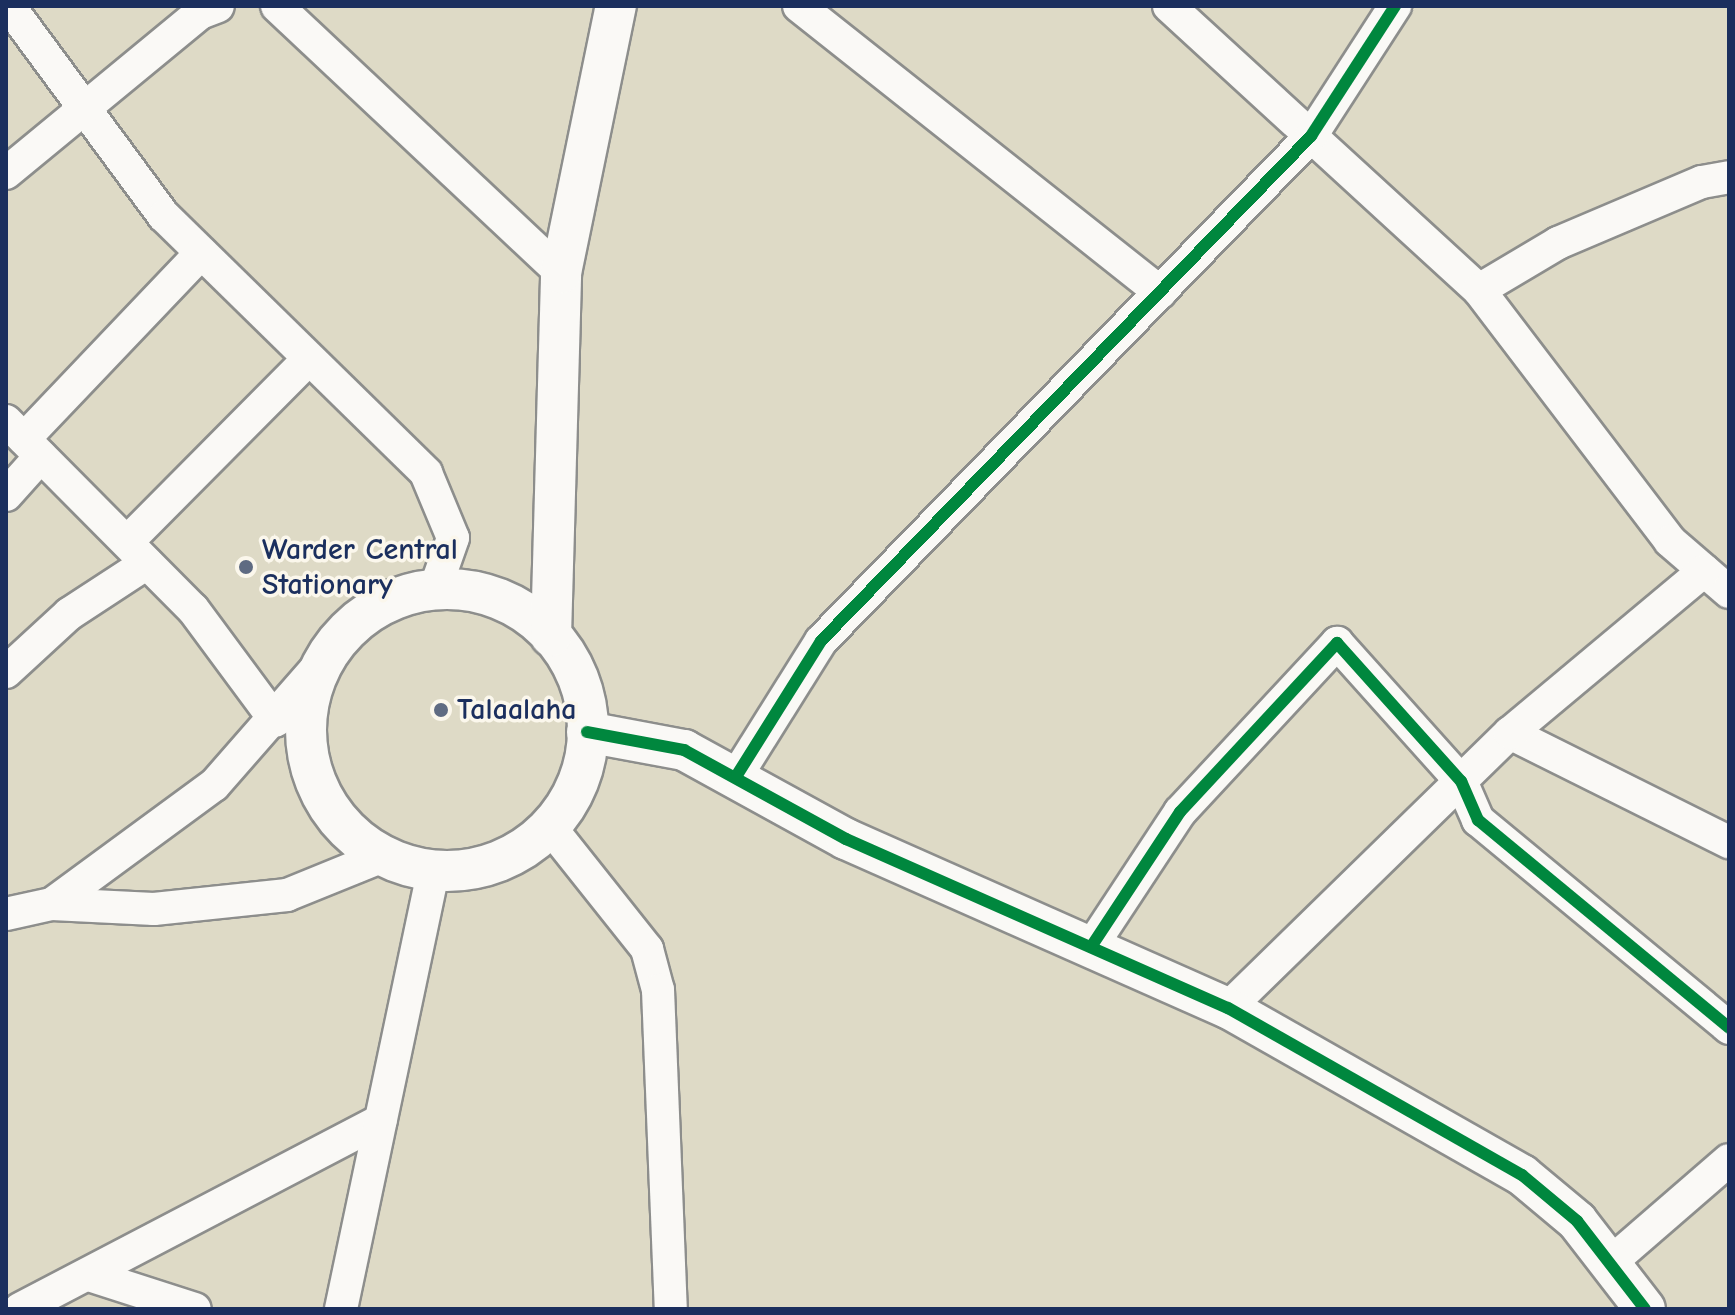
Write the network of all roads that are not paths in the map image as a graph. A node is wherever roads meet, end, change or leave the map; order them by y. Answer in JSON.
{"nodes":[{"id":1,"x":9,"y":6,"type":"edge"},
{"id":2,"x":218,"y":6,"type":"edge"},
{"id":3,"x":277,"y":6,"type":"edge"},
{"id":4,"x":616,"y":6,"type":"edge"},
{"id":5,"x":799,"y":6,"type":"edge"},
{"id":6,"x":1169,"y":6,"type":"edge"},
{"id":7,"x":1395,"y":6,"type":"edge"},
{"id":8,"x":85,"y":114,"type":"junction"},
{"id":9,"x":1311,"y":136,"type":"junction"},
{"id":10,"x":6,"y":173,"type":"edge"},
{"id":11,"x":1729,"y":177,"type":"edge"},
{"id":12,"x":201,"y":253,"type":"junction"},
{"id":13,"x":561,"y":273,"type":"junction"},
{"id":14,"x":1479,"y":290,"type":"junction"},
{"id":15,"x":1160,"y":292,"type":"junction"},
{"id":16,"x":308,"y":360,"type":"junction"},
{"id":17,"x":24,"y":439,"type":"edge"},
{"id":18,"x":6,"y":495,"type":"edge"},
{"id":19,"x":137,"y":553,"type":"junction"},
{"id":20,"x":1704,"y":571,"type":"junction"},
{"id":21,"x":435,"y":589,"type":"junction"},
{"id":22,"x":1729,"y":592,"type":"edge"},
{"id":23,"x":551,"y":636,"type":"junction"},
{"id":24,"x":328,"y":655,"type":"junction"},
{"id":25,"x":6,"y":672,"type":"edge"},
{"id":26,"x":276,"y":721,"type":"junction"},
{"id":27,"x":587,"y":732,"type":"junction"},
{"id":28,"x":1510,"y":733,"type":"junction"},
{"id":29,"x":737,"y":775,"type":"junction"},
{"id":30,"x":1461,"y":781,"type":"junction"},
{"id":31,"x":550,"y":827,"type":"junction"},
{"id":32,"x":1729,"y":842,"type":"edge"},
{"id":33,"x":383,"y":856,"type":"junction"},
{"id":34,"x":433,"y":871,"type":"junction"},
{"id":35,"x":52,"y":904,"type":"junction"},
{"id":36,"x":6,"y":914,"type":"edge"},
{"id":37,"x":1091,"y":947,"type":"junction"},
{"id":38,"x":1228,"y":1008,"type":"junction"},
{"id":39,"x":1729,"y":1028,"type":"edge"},
{"id":40,"x":381,"y":1120,"type":"junction"},
{"id":41,"x":1729,"y":1160,"type":"edge"},
{"id":42,"x":1610,"y":1263,"type":"junction"},
{"id":43,"x":89,"y":1275,"type":"junction"},
{"id":44,"x":20,"y":1309,"type":"edge"},
{"id":45,"x":195,"y":1309,"type":"edge"},
{"id":46,"x":341,"y":1309,"type":"edge"},
{"id":47,"x":671,"y":1309,"type":"edge"},
{"id":48,"x":1645,"y":1309,"type":"edge"}],
"edges":[{"from":1,"to":8,"type":"street"},
{"from":2,"to":8,"type":"street"},
{"from":3,"to":13,"type":"street"},
{"from":4,"to":13,"type":"street"},
{"from":5,"to":15,"type":"street"},
{"from":6,"to":9,"type":"street"},
{"from":7,"to":9,"type":"street"},
{"from":8,"to":10,"type":"street"},
{"from":8,"to":12,"type":"street"},
{"from":9,"to":14,"type":"street"},
{"from":9,"to":15,"type":"street"},
{"from":11,"to":14,"type":"street"},
{"from":12,"to":16,"type":"street"},
{"from":12,"to":17,"type":"street"},
{"from":13,"to":23,"type":"street"},
{"from":14,"to":20,"type":"street"},
{"from":15,"to":29,"type":"street"},
{"from":16,"to":19,"type":"street"},
{"from":16,"to":21,"type":"street"},
{"from":17,"to":18,"type":"street"},
{"from":17,"to":19,"type":"street"},
{"from":19,"to":25,"type":"street"},
{"from":19,"to":26,"type":"street"},
{"from":20,"to":22,"type":"street"},
{"from":20,"to":28,"type":"street"},
{"from":21,"to":23,"type":"street"},
{"from":21,"to":24,"type":"street"},
{"from":23,"to":27,"type":"street"},
{"from":24,"to":26,"type":"street"},
{"from":24,"to":33,"type":"street"},
{"from":26,"to":35,"type":"street"},
{"from":27,"to":29,"type":"street"},
{"from":27,"to":31,"type":"street"},
{"from":28,"to":30,"type":"street"},
{"from":28,"to":32,"type":"street"},
{"from":29,"to":37,"type":"street"},
{"from":30,"to":37,"type":"street"},
{"from":30,"to":38,"type":"street"},
{"from":30,"to":39,"type":"street"},
{"from":31,"to":34,"type":"street"},
{"from":31,"to":47,"type":"street"},
{"from":33,"to":34,"type":"street"},
{"from":33,"to":35,"type":"street"},
{"from":34,"to":40,"type":"street"},
{"from":35,"to":36,"type":"street"},
{"from":37,"to":38,"type":"street"},
{"from":38,"to":42,"type":"street"},
{"from":40,"to":43,"type":"street"},
{"from":40,"to":46,"type":"street"},
{"from":41,"to":42,"type":"street"},
{"from":42,"to":48,"type":"street"},
{"from":43,"to":44,"type":"street"},
{"from":43,"to":45,"type":"street"}]}
